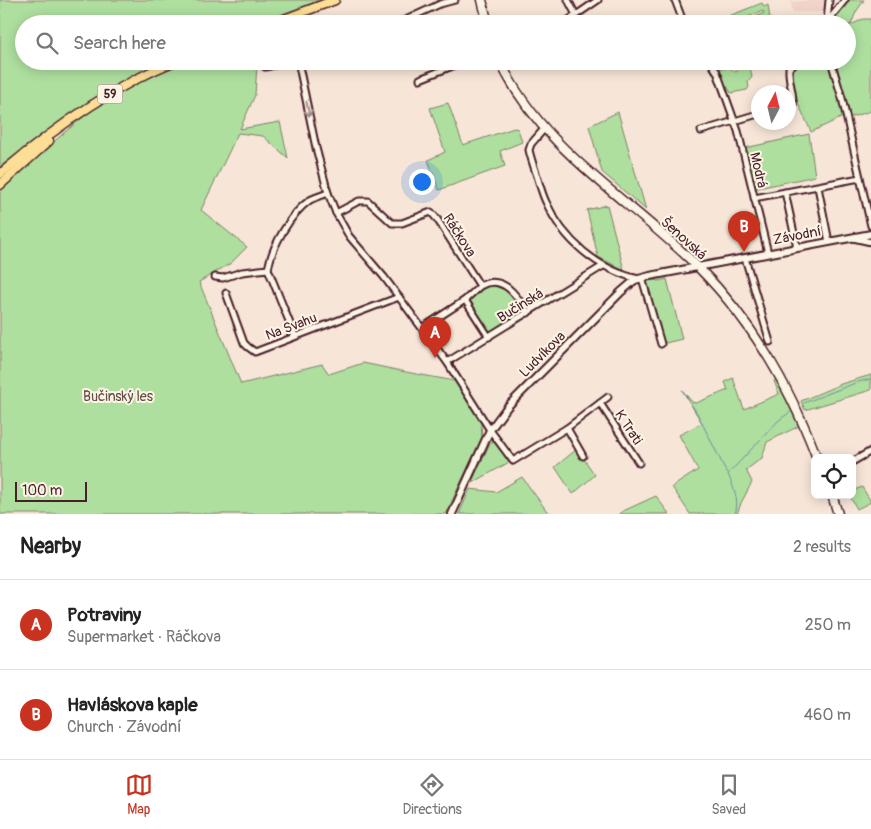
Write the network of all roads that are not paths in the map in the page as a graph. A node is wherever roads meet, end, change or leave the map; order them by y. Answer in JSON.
{"nodes":[{"id":1,"x":335,"y":0,"type":"edge"},
{"id":2,"x":455,"y":0,"type":"edge"},
{"id":3,"x":482,"y":0,"type":"edge"},
{"id":4,"x":568,"y":0,"type":"edge"},
{"id":5,"x":598,"y":0,"type":"edge"},
{"id":6,"x":675,"y":0,"type":"edge"},
{"id":7,"x":829,"y":0,"type":"edge"},
{"id":8,"x":845,"y":0,"type":"edge"},
{"id":9,"x":295,"y":15,"type":"edge"},
{"id":10,"x":416,"y":15,"type":"edge"},
{"id":11,"x":486,"y":15,"type":"edge"},
{"id":12,"x":576,"y":15,"type":"joint"},
{"id":13,"x":681,"y":15,"type":"edge"},
{"id":14,"x":828,"y":15,"type":"edge"},
{"id":15,"x":833,"y":15,"type":"edge"},
{"id":16,"x":155,"y":70,"type":"edge"},
{"id":17,"x":300,"y":70,"type":"edge"},
{"id":18,"x":443,"y":70,"type":"edge"},
{"id":19,"x":505,"y":70,"type":"edge"},
{"id":20,"x":716,"y":70,"type":"edge"},
{"id":21,"x":789,"y":70,"type":"edge"},
{"id":22,"x":834,"y":70,"type":"edge"},
{"id":23,"x":420,"y":79,"type":"dead end"},
{"id":24,"x":789,"y":85,"type":"edge"},
{"id":25,"x":751,"y":116,"type":"edge"},
{"id":26,"x":75,"y":118,"type":"junction"},
{"id":27,"x":735,"y":120,"type":"junction"},
{"id":28,"x":544,"y":129,"type":"junction"},
{"id":29,"x":701,"y":132,"type":"dead end"},
{"id":30,"x":12,"y":164,"type":"junction"},
{"id":31,"x":0,"y":171,"type":"edge"},
{"id":32,"x":0,"y":174,"type":"edge"},
{"id":33,"x":860,"y":178,"type":"junction"},
{"id":34,"x":0,"y":185,"type":"edge"},
{"id":35,"x":818,"y":187,"type":"junction"},
{"id":36,"x":785,"y":192,"type":"junction"},
{"id":37,"x":328,"y":193,"type":"junction"},
{"id":38,"x":754,"y":198,"type":"junction"},
{"id":39,"x":336,"y":213,"type":"junction"},
{"id":40,"x":871,"y":226,"type":"edge"},
{"id":41,"x":871,"y":234,"type":"edge"},
{"id":42,"x":853,"y":238,"type":"junction"},
{"id":43,"x":829,"y":242,"type":"junction"},
{"id":44,"x":871,"y":242,"type":"edge"},
{"id":45,"x":797,"y":248,"type":"junction"},
{"id":46,"x":768,"y":253,"type":"junction"},
{"id":47,"x":745,"y":258,"type":"junction"},
{"id":48,"x":604,"y":266,"type":"junction"},
{"id":49,"x":698,"y":267,"type":"junction"},
{"id":50,"x":268,"y":269,"type":"junction"},
{"id":51,"x":215,"y":277,"type":"dead end"},
{"id":52,"x":640,"y":278,"type":"junction"},
{"id":53,"x":480,"y":286,"type":"junction"},
{"id":54,"x":226,"y":293,"type":"dead end"},
{"id":55,"x":399,"y":297,"type":"junction"},
{"id":56,"x":465,"y":300,"type":"junction"},
{"id":57,"x":528,"y":313,"type":"junction"},
{"id":58,"x":422,"y":328,"type":"junction"},
{"id":59,"x":295,"y":336,"type":"junction"},
{"id":60,"x":489,"y":337,"type":"junction"},
{"id":61,"x":770,"y":342,"type":"dead end"},
{"id":62,"x":661,"y":344,"type":"dead end"},
{"id":63,"x":447,"y":362,"type":"junction"},
{"id":64,"x":608,"y":397,"type":"dead end"},
{"id":65,"x":600,"y":404,"type":"junction"},
{"id":66,"x":567,"y":428,"type":"junction"},
{"id":67,"x":490,"y":430,"type":"junction"},
{"id":68,"x":871,"y":452,"type":"edge"},
{"id":69,"x":815,"y":454,"type":"edge"},
{"id":70,"x":583,"y":456,"type":"dead end"},
{"id":71,"x":856,"y":460,"type":"edge"},
{"id":72,"x":639,"y":463,"type":"dead end"},
{"id":73,"x":833,"y":499,"type":"edge"},
{"id":74,"x":452,"y":513,"type":"edge"},
{"id":75,"x":838,"y":514,"type":"edge"}],
"edges":[{"from":1,"to":9,"type":"main road"},
{"from":2,"to":10,"type":"street"},
{"from":3,"to":11,"type":"main road"},
{"from":4,"to":12,"type":"street"},
{"from":5,"to":12,"type":"street"},
{"from":6,"to":13,"type":"street"},
{"from":7,"to":14,"type":"street"},
{"from":8,"to":15,"type":"street"},
{"from":16,"to":26,"type":"main road","number":"59"},
{"from":17,"to":37,"type":"street","one_way":true},
{"from":18,"to":23,"type":"street"},
{"from":19,"to":28,"type":"main road","name":"Šenovská"},
{"from":20,"to":27,"type":"street","name":"Modrá"},
{"from":21,"to":24,"type":"street"},
{"from":22,"to":33,"type":"street"},
{"from":25,"to":27,"type":"street"},
{"from":26,"to":30,"type":"main road","number":"59"},
{"from":26,"to":34,"type":"main road","number":"59"},
{"from":27,"to":29,"type":"street"},
{"from":27,"to":38,"type":"street","name":"Modrá"},
{"from":28,"to":48,"type":"street"},
{"from":28,"to":49,"type":"main road","name":"Šenovská"},
{"from":30,"to":31,"type":"street"},
{"from":30,"to":32,"type":"main road","number":"59"},
{"from":33,"to":35,"type":"street"},
{"from":33,"to":40,"type":"street"},
{"from":35,"to":36,"type":"street"},
{"from":35,"to":43,"type":"street"},
{"from":36,"to":38,"type":"street"},
{"from":36,"to":45,"type":"street"},
{"from":37,"to":39,"type":"street"},
{"from":37,"to":50,"type":"street"},
{"from":38,"to":46,"type":"street","name":"Modrá"},
{"from":39,"to":53,"type":"street","name":"Ráčkova"},
{"from":39,"to":55,"type":"street"},
{"from":41,"to":42,"type":"street","name":"Závodní"},
{"from":42,"to":43,"type":"street","name":"Závodní"},
{"from":42,"to":44,"type":"street","name":"Závodní"},
{"from":43,"to":45,"type":"street","name":"Závodní"},
{"from":45,"to":46,"type":"street","name":"Závodní"},
{"from":46,"to":47,"type":"street","name":"Závodní"},
{"from":47,"to":49,"type":"street","name":"Závodní"},
{"from":47,"to":61,"type":"street"},
{"from":48,"to":52,"type":"street"},
{"from":48,"to":57,"type":"street","name":"Bučinská"},
{"from":49,"to":52,"type":"street","name":"Ludvíkova"},
{"from":49,"to":69,"type":"main road","name":"Šenovská"},
{"from":50,"to":51,"type":"street"},
{"from":50,"to":59,"type":"street"},
{"from":52,"to":62,"type":"street"},
{"from":52,"to":67,"type":"street","name":"Ludvíkova"},
{"from":53,"to":56,"type":"street"},
{"from":53,"to":57,"type":"street"},
{"from":54,"to":59,"type":"street","name":"Na Svahu"},
{"from":55,"to":58,"type":"street"},
{"from":55,"to":59,"type":"street","name":"Na Svahu"},
{"from":56,"to":58,"type":"street"},
{"from":56,"to":60,"type":"street"},
{"from":57,"to":60,"type":"street","name":"Bučinská"},
{"from":58,"to":63,"type":"street"},
{"from":60,"to":63,"type":"street","name":"Bučinská"},
{"from":63,"to":67,"type":"street"},
{"from":64,"to":65,"type":"street","name":"K Trati"},
{"from":65,"to":66,"type":"street","name":"K Trati"},
{"from":65,"to":72,"type":"street","name":"K Trati"},
{"from":66,"to":67,"type":"street","name":"K Trati"},
{"from":66,"to":70,"type":"street"},
{"from":67,"to":74,"type":"street","name":"Ludvíkova"},
{"from":68,"to":71,"type":"street"},
{"from":73,"to":75,"type":"main road"}]}
